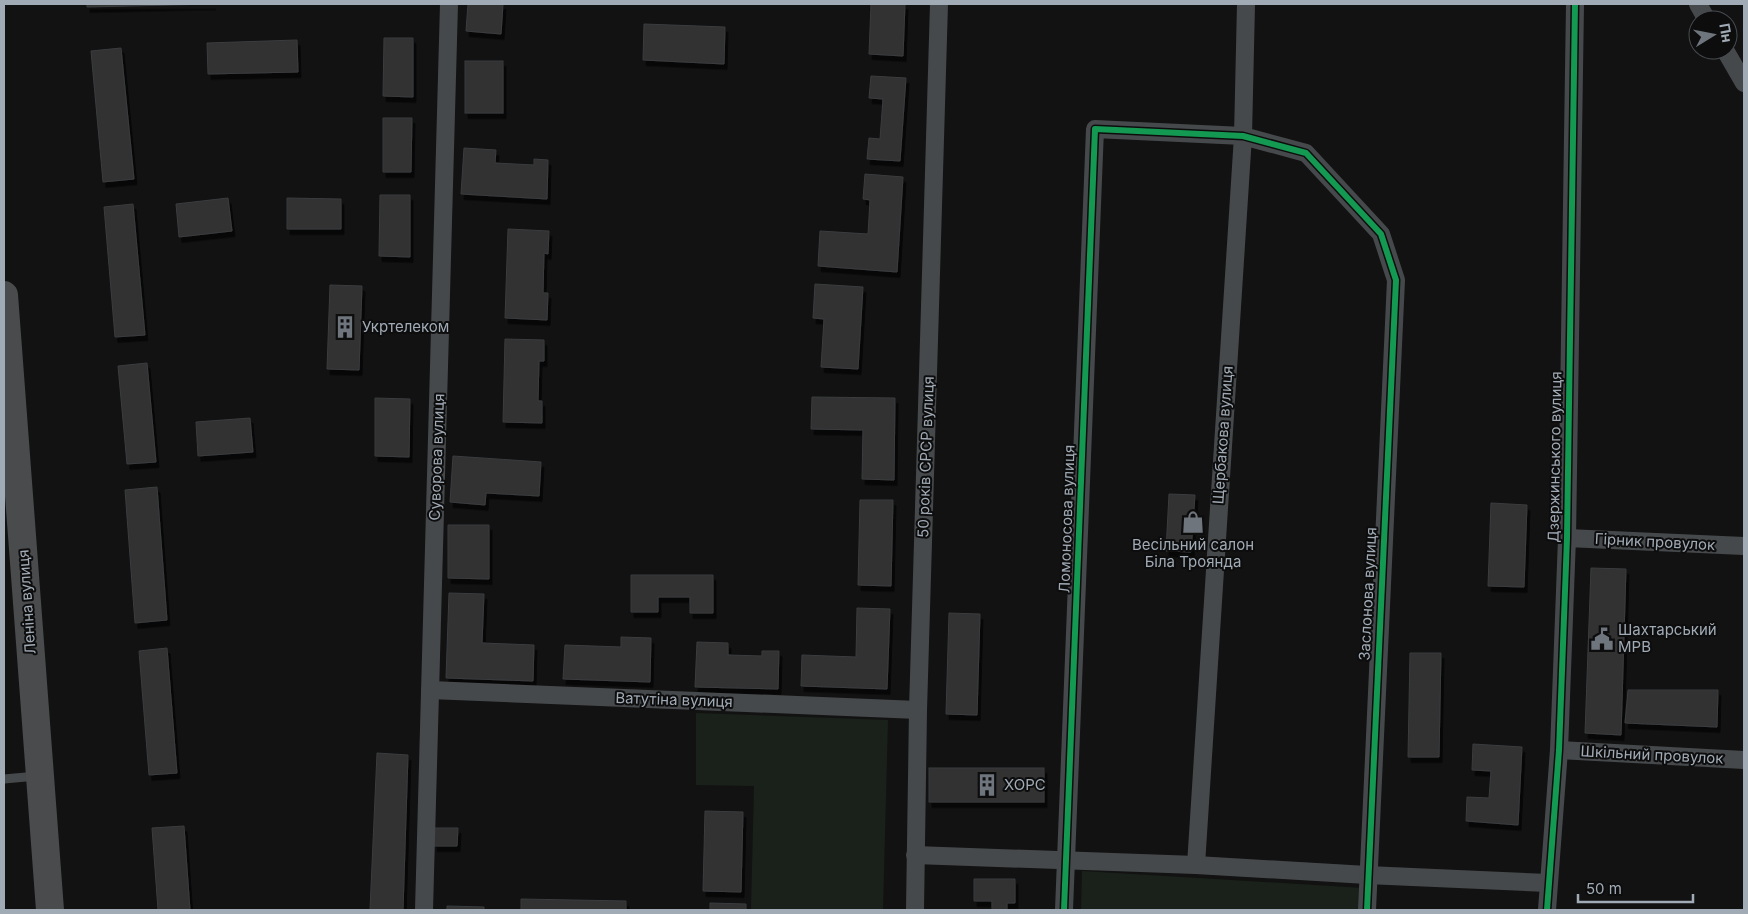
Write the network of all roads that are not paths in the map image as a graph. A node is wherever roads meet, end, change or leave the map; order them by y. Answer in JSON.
{"nodes":[{"id":1,"x":448,"y":4,"type":"edge"},
{"id":2,"x":939,"y":4,"type":"edge"},
{"id":3,"x":1246,"y":4,"type":"edge"},
{"id":4,"x":1575,"y":4,"type":"edge"},
{"id":5,"x":1731,"y":60,"type":"edge"},
{"id":6,"x":1744,"y":83,"type":"edge"},
{"id":7,"x":1243,"y":136,"type":"junction"},
{"id":8,"x":4,"y":294,"type":"edge"},
{"id":9,"x":1566,"y":538,"type":"junction"},
{"id":10,"x":1744,"y":546,"type":"edge"},
{"id":11,"x":430,"y":690,"type":"junction"},
{"id":12,"x":918,"y":710,"type":"junction"},
{"id":13,"x":1559,"y":750,"type":"junction"},
{"id":14,"x":1744,"y":760,"type":"edge"},
{"id":15,"x":40,"y":775,"type":"junction"},
{"id":16,"x":4,"y":778,"type":"edge"},
{"id":17,"x":915,"y":855,"type":"junction"},
{"id":18,"x":1065,"y":860,"type":"junction"},
{"id":19,"x":1196,"y":865,"type":"junction"},
{"id":20,"x":1367,"y":875,"type":"junction"},
{"id":21,"x":1548,"y":883,"type":"junction"},
{"id":22,"x":50,"y":910,"type":"edge"},
{"id":23,"x":424,"y":910,"type":"edge"},
{"id":24,"x":915,"y":910,"type":"edge"},
{"id":25,"x":1064,"y":910,"type":"edge"},
{"id":26,"x":1366,"y":910,"type":"edge"},
{"id":27,"x":1547,"y":910,"type":"edge"}],
"edges":[{"from":1,"to":11,"type":"street","name":"Суворова вулиця"},
{"from":2,"to":12,"type":"street","name":"50 років СРСР вулиця"},
{"from":3,"to":7,"type":"street","name":"Щербакова вулиця"},
{"from":4,"to":9,"type":"street","name":"Дзержинського вулиця"},
{"from":5,"to":6,"type":"street"},
{"from":7,"to":18,"type":"street","name":"Ломоносова вулиця"},
{"from":7,"to":19,"type":"street","name":"Щербакова вулиця"},
{"from":7,"to":20,"type":"street","name":"Заслонова вулиця"},
{"from":8,"to":15,"type":"main road","name":"Леніна вулиця"},
{"from":9,"to":10,"type":"street","name":"Гірник провулок"},
{"from":9,"to":13,"type":"street","name":"Дзержинського вулиця"},
{"from":11,"to":12,"type":"street","name":"Ватутіна вулиця"},
{"from":11,"to":23,"type":"street","name":"Суворова вулиця"},
{"from":12,"to":17,"type":"street","name":"50 років СРСР вулиця"},
{"from":13,"to":14,"type":"street","name":"Шкільний провулок"},
{"from":13,"to":21,"type":"street","name":"Дзержинського вулиця"},
{"from":15,"to":16,"type":"lane"},
{"from":15,"to":22,"type":"main road","name":"Леніна вулиця"},
{"from":17,"to":18,"type":"street"},
{"from":17,"to":24,"type":"street","name":"50 років СРСР вулиця"},
{"from":18,"to":19,"type":"street"},
{"from":18,"to":25,"type":"street","name":"Ломоносова вулиця"},
{"from":19,"to":20,"type":"street"},
{"from":20,"to":21,"type":"street"},
{"from":20,"to":26,"type":"street","name":"Заслонова вулиця"},
{"from":21,"to":27,"type":"street","name":"Дзержинського вулиця"}]}
